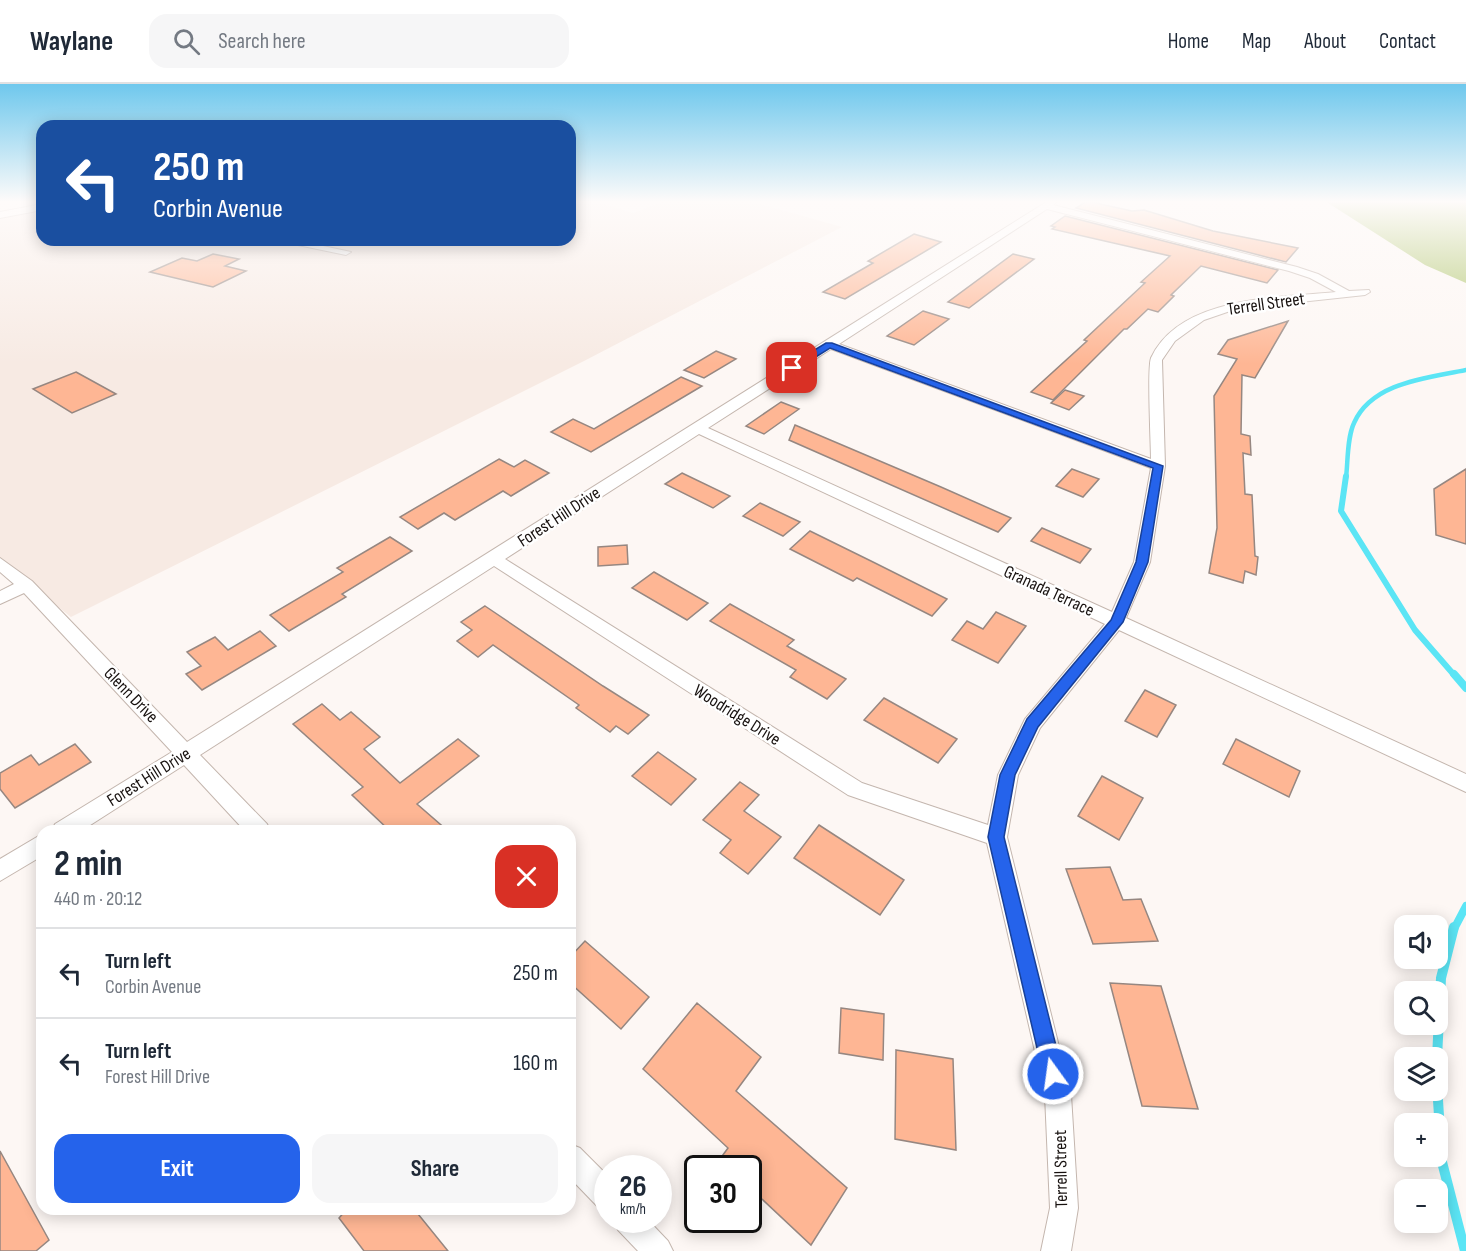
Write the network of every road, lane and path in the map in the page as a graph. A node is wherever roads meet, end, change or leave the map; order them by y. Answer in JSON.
{"nodes":[{"id":1,"x":968,"y":255,"type":"edge"},
{"id":2,"x":1246,"y":255,"type":"edge"},
{"id":3,"x":1365,"y":292,"type":"dead end"},
{"id":4,"x":1346,"y":293,"type":"junction"},
{"id":5,"x":829,"y":344,"type":"junction"},
{"id":6,"x":698,"y":428,"type":"junction"},
{"id":7,"x":1158,"y":466,"type":"junction"},
{"id":8,"x":495,"y":559,"type":"junction"},
{"id":9,"x":0,"y":562,"type":"edge"},
{"id":10,"x":26,"y":585,"type":"junction"},
{"id":11,"x":0,"y":597,"type":"edge"},
{"id":12,"x":1116,"y":622,"type":"junction"},
{"id":13,"x":187,"y":753,"type":"junction"},
{"id":14,"x":1466,"y":783,"type":"edge"},
{"id":15,"x":73,"y":825,"type":"edge"},
{"id":16,"x":253,"y":825,"type":"edge"},
{"id":17,"x":996,"y":837,"type":"junction"},
{"id":18,"x":36,"y":848,"type":"edge"},
{"id":19,"x":0,"y":871,"type":"edge"},
{"id":20,"x":576,"y":1164,"type":"edge"},
{"id":21,"x":594,"y":1183,"type":"edge"},
{"id":22,"x":641,"y":1233,"type":"edge"},
{"id":23,"x":658,"y":1251,"type":"edge"},
{"id":24,"x":1056,"y":1251,"type":"edge"}],
"edges":[{"from":1,"to":5,"type":"street","name":"Forest Hill Drive"},
{"from":2,"to":4,"type":"street"},
{"from":3,"to":4,"type":"street","name":"Terrell Street"},
{"from":4,"to":7,"type":"street","name":"Terrell Street"},
{"from":5,"to":6,"type":"street","name":"Forest Hill Drive"},
{"from":5,"to":7,"type":"street"},
{"from":6,"to":8,"type":"street","name":"Forest Hill Drive"},
{"from":6,"to":12,"type":"street","name":"Granada Terrace"},
{"from":7,"to":12,"type":"street","name":"Terrell Street"},
{"from":8,"to":13,"type":"street","name":"Forest Hill Drive"},
{"from":8,"to":17,"type":"street","name":"Woodridge Drive"},
{"from":9,"to":10,"type":"street","name":"Glenn Drive"},
{"from":10,"to":11,"type":"street"},
{"from":10,"to":13,"type":"street","name":"Glenn Drive"},
{"from":12,"to":14,"type":"street","name":"Granada Terrace"},
{"from":12,"to":17,"type":"street","name":"Terrell Street"},
{"from":13,"to":15,"type":"street","name":"Forest Hill Drive"},
{"from":13,"to":16,"type":"street","name":"Glenn Drive"},
{"from":17,"to":24,"type":"street","name":"Terrell Street"},
{"from":18,"to":19,"type":"street"},
{"from":20,"to":21,"type":"street"},
{"from":22,"to":23,"type":"street"}]}
